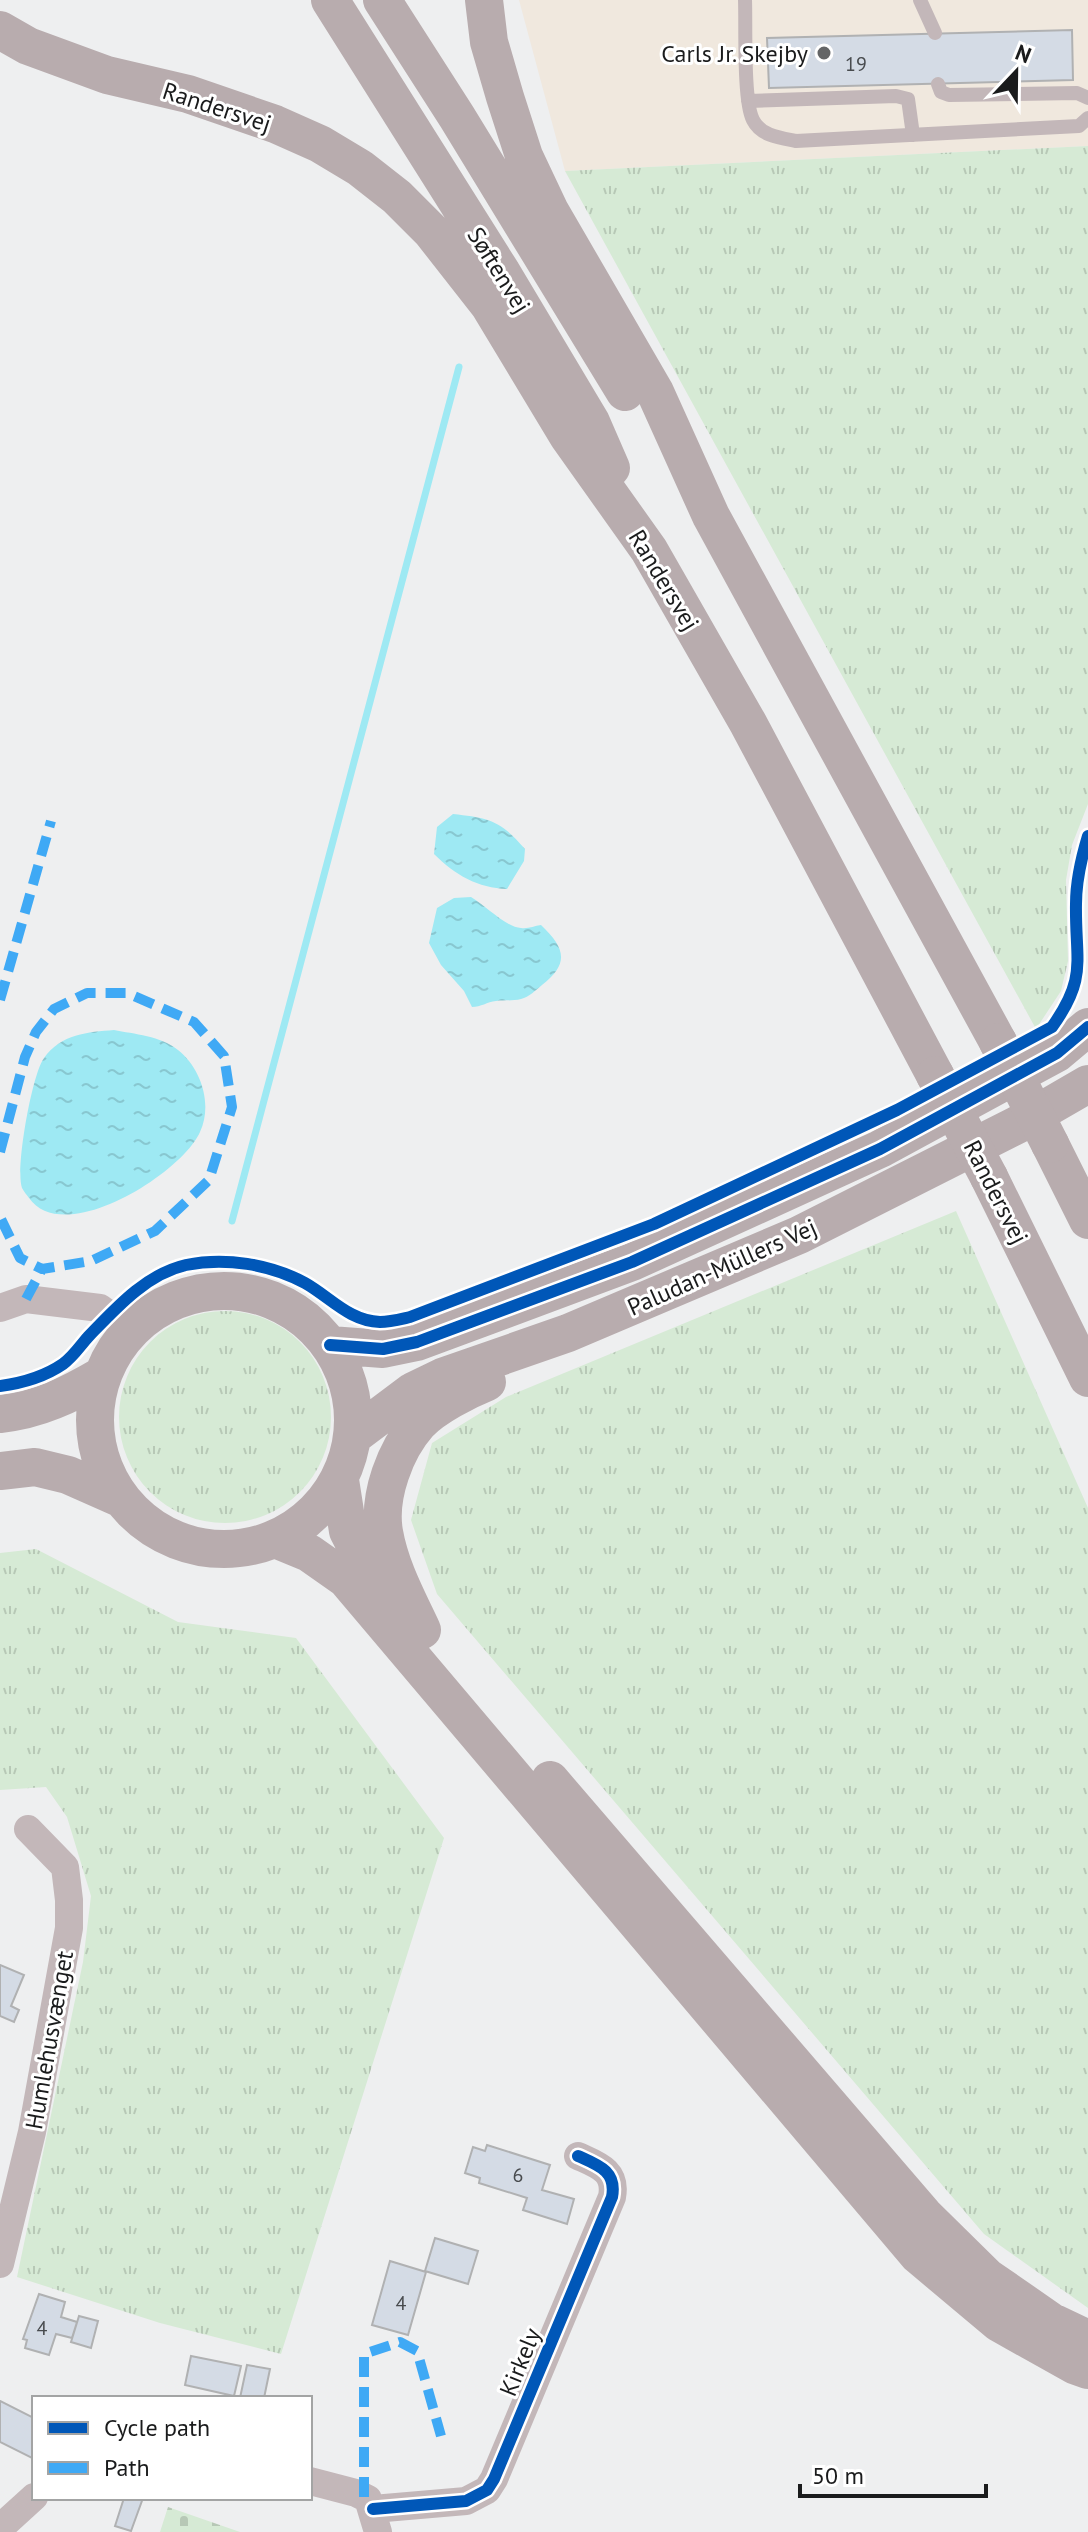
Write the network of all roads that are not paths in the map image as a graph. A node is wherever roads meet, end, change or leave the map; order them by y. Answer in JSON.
{"nodes":[{"id":1,"x":330,"y":0,"type":"edge"},
{"id":2,"x":382,"y":0,"type":"edge"},
{"id":3,"x":484,"y":0,"type":"edge"},
{"id":4,"x":920,"y":0,"type":"edge"},
{"id":5,"x":745,"y":1,"type":"edge"},
{"id":6,"x":0,"y":30,"type":"edge"},
{"id":7,"x":935,"y":33,"type":"dead end"},
{"id":8,"x":938,"y":84,"type":"dead end"},
{"id":9,"x":1088,"y":98,"type":"edge"},
{"id":10,"x":748,"y":101,"type":"junction"},
{"id":11,"x":1088,"y":118,"type":"edge"},
{"id":12,"x":913,"y":135,"type":"junction"},
{"id":13,"x":711,"y":516,"type":"junction"},
{"id":14,"x":649,"y":550,"type":"junction"},
{"id":15,"x":1088,"y":1027,"type":"edge"},
{"id":16,"x":1088,"y":1084,"type":"edge"},
{"id":17,"x":1088,"y":1103,"type":"edge"},
{"id":18,"x":1017,"y":1125,"type":"junction"},
{"id":19,"x":1088,"y":1220,"type":"edge"},
{"id":20,"x":0,"y":1308,"type":"edge"},
{"id":21,"x":131,"y":1330,"type":"junction"},
{"id":22,"x":568,"y":1333,"type":"junction"},
{"id":23,"x":330,"y":1345,"type":"junction"},
{"id":24,"x":103,"y":1375,"type":"junction"},
{"id":25,"x":1088,"y":1378,"type":"edge"},
{"id":26,"x":0,"y":1414,"type":"edge"},
{"id":27,"x":353,"y":1436,"type":"junction"},
{"id":28,"x":0,"y":1471,"type":"edge"},
{"id":29,"x":340,"y":1480,"type":"junction"},
{"id":30,"x":120,"y":1498,"type":"junction"},
{"id":31,"x":275,"y":1539,"type":"junction"},
{"id":32,"x":422,"y":1630,"type":"junction"},
{"id":33,"x":28,"y":1829,"type":"dead end"},
{"id":34,"x":578,"y":2156,"type":"dead end"},
{"id":35,"x":0,"y":2264,"type":"edge"},
{"id":36,"x":1088,"y":2339,"type":"edge"},
{"id":37,"x":1088,"y":2370,"type":"edge"},
{"id":38,"x":312,"y":2482,"type":"edge"},
{"id":39,"x":32,"y":2499,"type":"edge"},
{"id":40,"x":376,"y":2521,"type":"edge"},
{"id":41,"x":2,"y":2528,"type":"edge"}],
"edges":[{"from":1,"to":14,"type":"main road","name":"Søftenvej"},
{"from":2,"to":13,"type":"main road","name":"Søftenvej"},
{"from":3,"to":13,"type":"main road"},
{"from":4,"to":7,"type":"lane"},
{"from":5,"to":10,"type":"lane"},
{"from":6,"to":14,"type":"main road","name":"Randersvej"},
{"from":8,"to":9,"type":"lane"},
{"from":10,"to":12,"type":"lane"},
{"from":10,"to":12,"type":"lane"},
{"from":11,"to":12,"type":"lane"},
{"from":13,"to":19,"type":"main road","bridge":true},
{"from":14,"to":25,"type":"main road","name":"Randersvej","bridge":true},
{"from":15,"to":23,"type":"main road","name":"Paludan-Müllers Vej"},
{"from":16,"to":18,"type":"main road","name":"Paludan-Müllers Vej"},
{"from":17,"to":18,"type":"main road"},
{"from":18,"to":22,"type":"main road","name":"Paludan-Müllers Vej"},
{"from":20,"to":21,"type":"street"},
{"from":21,"to":23,"type":"main road"},
{"from":21,"to":24,"type":"main road"},
{"from":22,"to":27,"type":"main road","name":"Paludan-Müllers Vej"},
{"from":22,"to":32,"type":"main road"},
{"from":23,"to":27,"type":"main road"},
{"from":24,"to":26,"type":"main road"},
{"from":24,"to":30,"type":"main road"},
{"from":27,"to":29,"type":"main road"},
{"from":28,"to":30,"type":"main road"},
{"from":29,"to":31,"type":"main road"},
{"from":29,"to":32,"type":"main road"},
{"from":30,"to":31,"type":"main road"},
{"from":31,"to":37,"type":"main road"},
{"from":32,"to":36,"type":"main road"},
{"from":33,"to":35,"type":"street","name":"Humlehusvænget"},
{"from":34,"to":40,"type":"street","name":"Kirkely"},
{"from":38,"to":40,"type":"street","name":"Kirkely"},
{"from":39,"to":41,"type":"street"}]}
